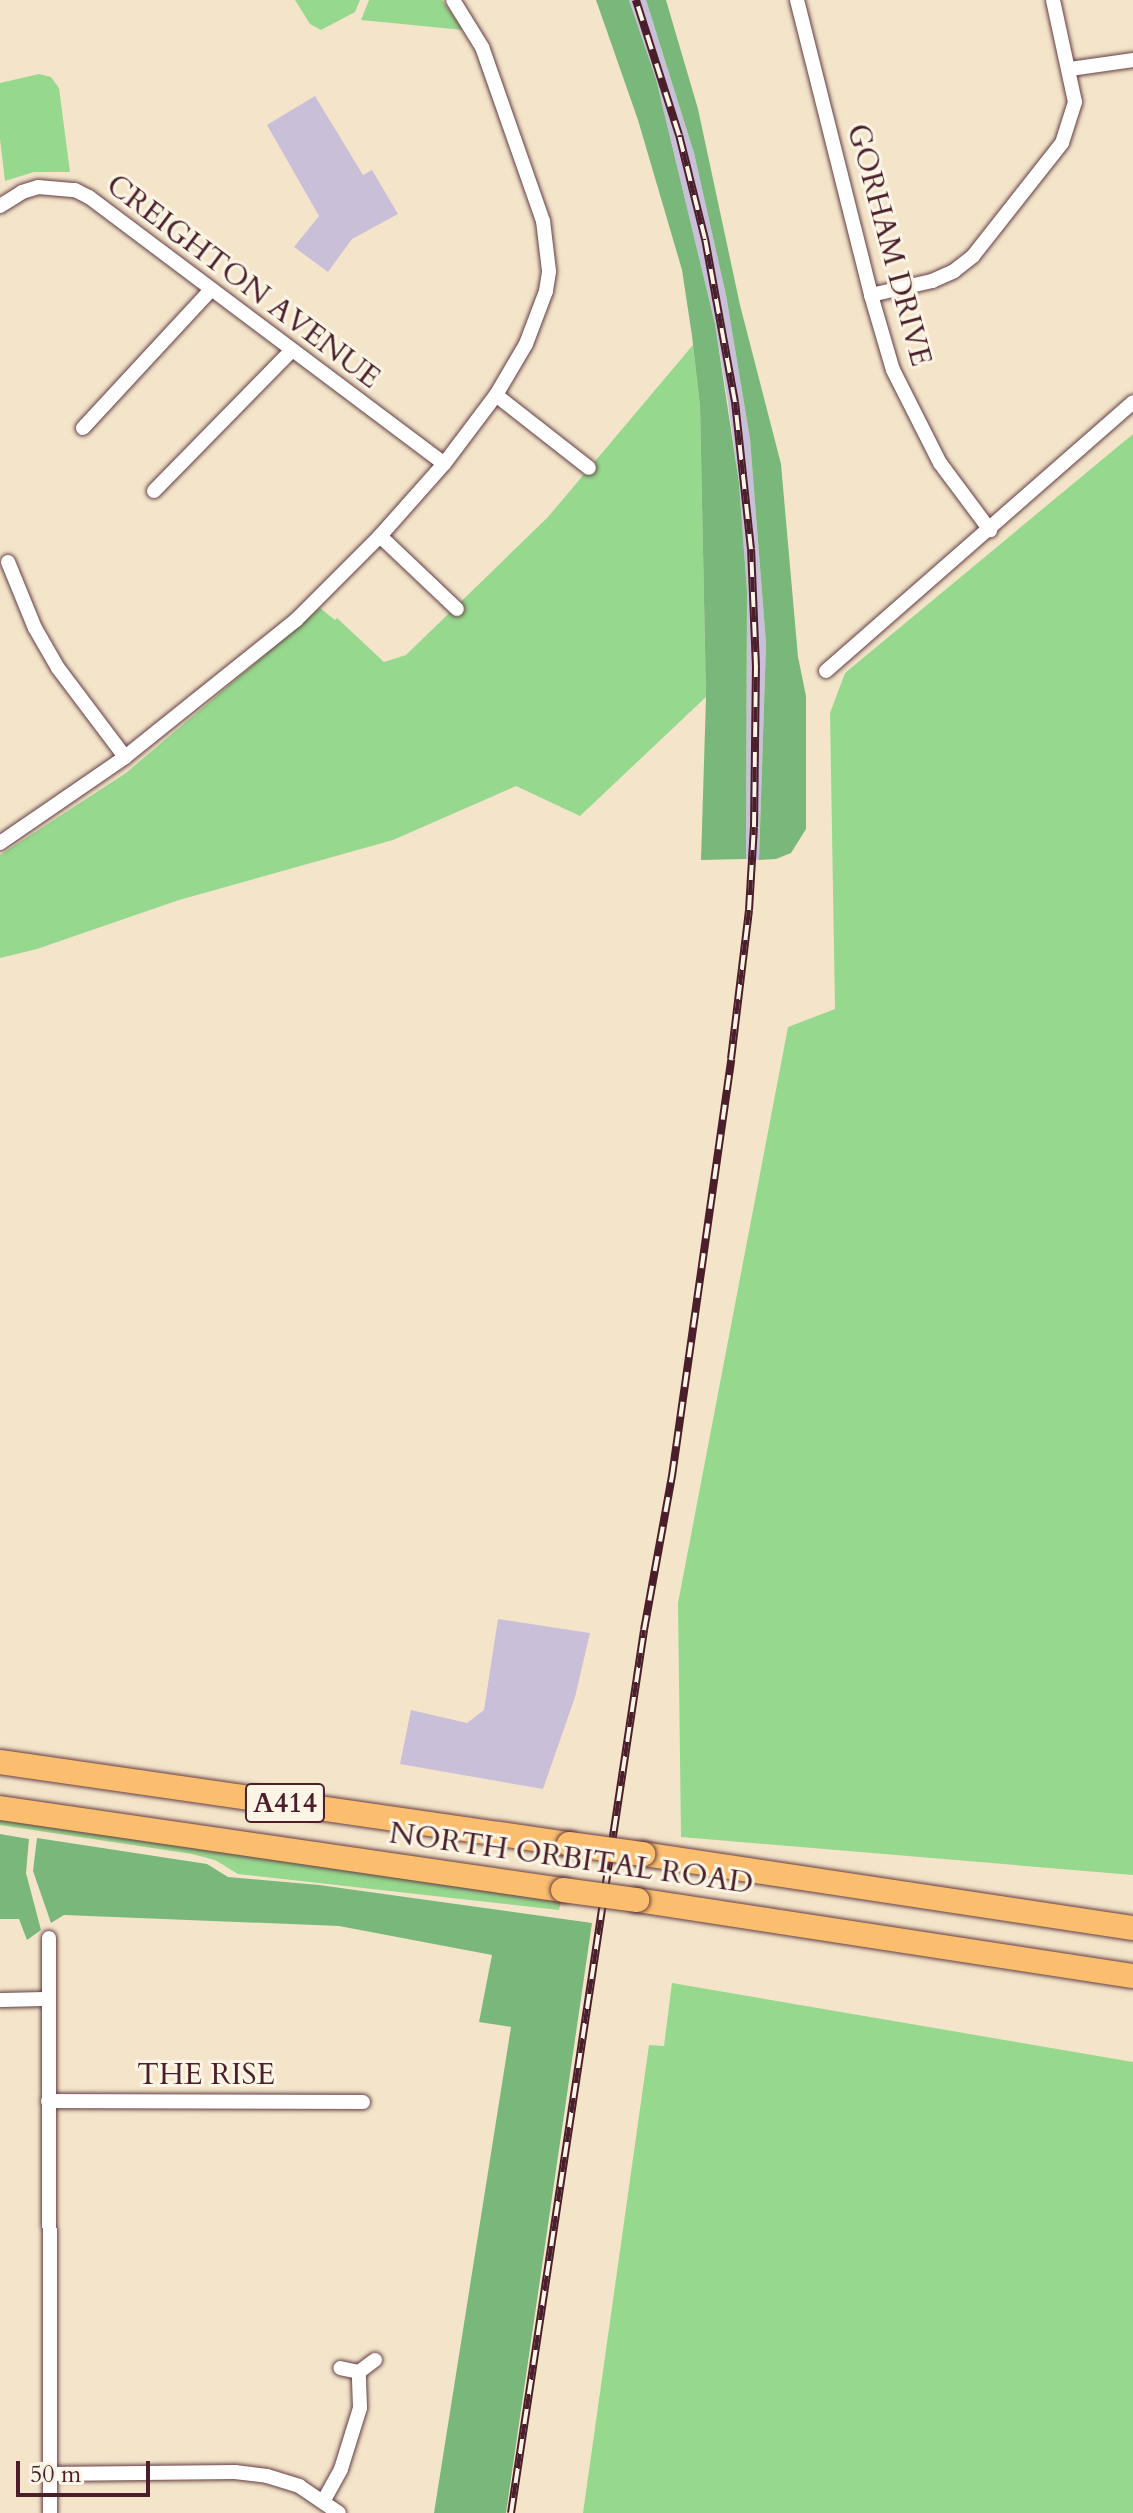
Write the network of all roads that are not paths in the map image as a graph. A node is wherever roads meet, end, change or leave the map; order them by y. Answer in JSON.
{"nodes":[{"id":1,"x":453,"y":0,"type":"edge"},
{"id":2,"x":797,"y":0,"type":"edge"},
{"id":3,"x":1053,"y":0,"type":"edge"},
{"id":4,"x":1133,"y":60,"type":"edge"},
{"id":5,"x":1070,"y":69,"type":"junction"},
{"id":6,"x":0,"y":206,"type":"edge"},
{"id":7,"x":211,"y":290,"type":"junction"},
{"id":8,"x":871,"y":295,"type":"junction"},
{"id":9,"x":292,"y":350,"type":"junction"},
{"id":10,"x":496,"y":395,"type":"junction"},
{"id":11,"x":1133,"y":402,"type":"edge"},
{"id":12,"x":83,"y":428,"type":"dead end"},
{"id":13,"x":444,"y":464,"type":"junction"},
{"id":14,"x":589,"y":468,"type":"dead end"},
{"id":15,"x":154,"y":491,"type":"dead end"},
{"id":16,"x":990,"y":530,"type":"junction"},
{"id":17,"x":380,"y":536,"type":"junction"},
{"id":18,"x":8,"y":562,"type":"dead end"},
{"id":19,"x":457,"y":609,"type":"dead end"},
{"id":20,"x":826,"y":671,"type":"dead end"},
{"id":21,"x":125,"y":757,"type":"junction"},
{"id":22,"x":0,"y":843,"type":"edge"},
{"id":23,"x":0,"y":1762,"type":"edge"},
{"id":24,"x":0,"y":1808,"type":"edge"},
{"id":25,"x":1133,"y":1928,"type":"edge"},
{"id":26,"x":49,"y":1938,"type":"dead end"},
{"id":27,"x":1133,"y":1976,"type":"edge"},
{"id":28,"x":47,"y":1999,"type":"junction"},
{"id":29,"x":0,"y":2000,"type":"edge"},
{"id":30,"x":48,"y":2101,"type":"junction"},
{"id":31,"x":363,"y":2102,"type":"dead end"},
{"id":32,"x":375,"y":2360,"type":"dead end"},
{"id":33,"x":340,"y":2368,"type":"dead end"},
{"id":34,"x":359,"y":2372,"type":"junction"},
{"id":35,"x":49,"y":2474,"type":"junction"},
{"id":36,"x":324,"y":2500,"type":"junction"},
{"id":37,"x":50,"y":2513,"type":"edge"},
{"id":38,"x":339,"y":2513,"type":"edge"}],
"edges":[{"from":1,"to":10,"type":"street"},
{"from":2,"to":8,"type":"street","name":"GORHAM DRIVE"},
{"from":3,"to":5,"type":"street"},
{"from":4,"to":5,"type":"street"},
{"from":5,"to":8,"type":"street"},
{"from":6,"to":7,"type":"street","name":"CREIGHTON AVENUE"},
{"from":7,"to":9,"type":"street","name":"CREIGHTON AVENUE"},
{"from":7,"to":12,"type":"street"},
{"from":8,"to":16,"type":"street","name":"GORHAM DRIVE"},
{"from":9,"to":13,"type":"street","name":"CREIGHTON AVENUE"},
{"from":9,"to":15,"type":"street"},
{"from":10,"to":13,"type":"street"},
{"from":10,"to":14,"type":"street"},
{"from":11,"to":16,"type":"street"},
{"from":13,"to":17,"type":"street"},
{"from":16,"to":20,"type":"street"},
{"from":17,"to":19,"type":"street"},
{"from":17,"to":21,"type":"street"},
{"from":18,"to":21,"type":"street"},
{"from":21,"to":22,"type":"street"},
{"from":23,"to":25,"type":"highway","name":"NORTH ORBITAL ROAD","number":"A414","bridge":true},
{"from":24,"to":27,"type":"highway","name":"NORTH ORBITAL ROAD","number":"A414","bridge":true},
{"from":26,"to":28,"type":"street"},
{"from":28,"to":29,"type":"street"},
{"from":28,"to":30,"type":"street"},
{"from":30,"to":31,"type":"street","name":"THE RISE"},
{"from":30,"to":35,"type":"street"},
{"from":32,"to":34,"type":"street"},
{"from":33,"to":34,"type":"street"},
{"from":34,"to":36,"type":"street"},
{"from":35,"to":36,"type":"street"},
{"from":35,"to":37,"type":"street"},
{"from":36,"to":38,"type":"street"}]}
